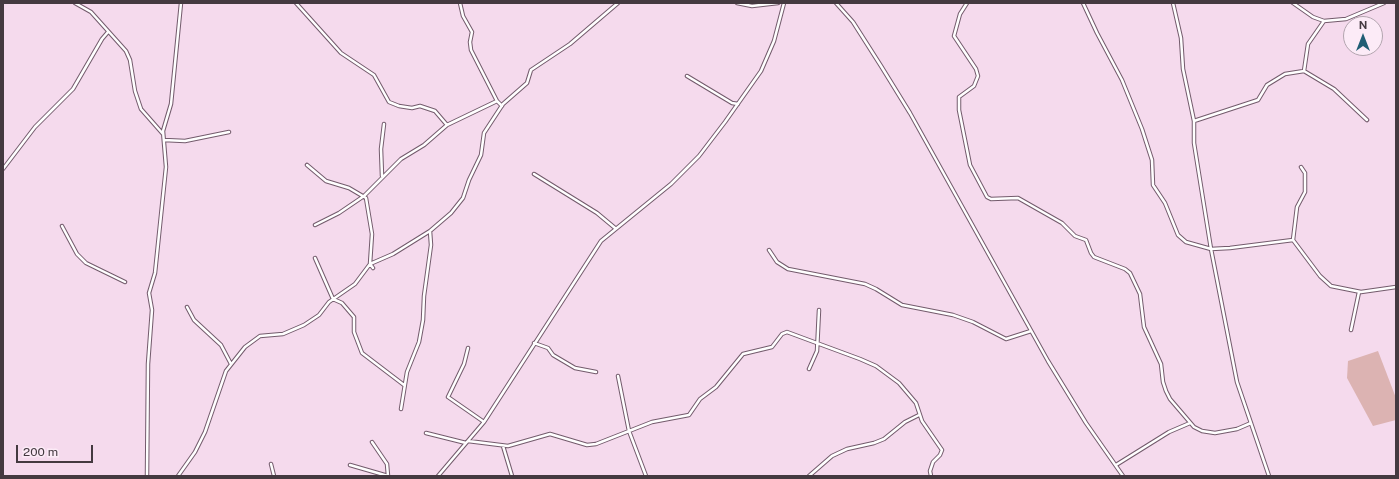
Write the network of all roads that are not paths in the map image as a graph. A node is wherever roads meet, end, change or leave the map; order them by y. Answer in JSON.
{"nodes":[{"id":1,"x":75,"y":3,"type":"edge"},
{"id":2,"x":181,"y":3,"type":"edge"},
{"id":3,"x":296,"y":3,"type":"edge"},
{"id":4,"x":460,"y":3,"type":"edge"},
{"id":5,"x":618,"y":3,"type":"edge"},
{"id":6,"x":737,"y":3,"type":"edge"},
{"id":7,"x":778,"y":3,"type":"edge"},
{"id":8,"x":784,"y":3,"type":"edge"},
{"id":9,"x":836,"y":3,"type":"edge"},
{"id":10,"x":966,"y":3,"type":"edge"},
{"id":11,"x":1083,"y":3,"type":"edge"},
{"id":12,"x":1173,"y":3,"type":"edge"},
{"id":13,"x":1293,"y":3,"type":"edge"},
{"id":14,"x":1384,"y":3,"type":"edge"},
{"id":15,"x":1324,"y":21,"type":"junction"},
{"id":16,"x":108,"y":32,"type":"junction"},
{"id":17,"x":1304,"y":70,"type":"junction"},
{"id":18,"x":687,"y":76,"type":"dead end"},
{"id":19,"x":498,"y":101,"type":"junction"},
{"id":20,"x":738,"y":104,"type":"junction"},
{"id":21,"x":502,"y":106,"type":"junction"},
{"id":22,"x":1367,"y":120,"type":"dead end"},
{"id":23,"x":1194,"y":121,"type":"junction"},
{"id":24,"x":384,"y":124,"type":"dead end"},
{"id":25,"x":447,"y":125,"type":"junction"},
{"id":26,"x":229,"y":132,"type":"dead end"},
{"id":27,"x":163,"y":134,"type":"junction"},
{"id":28,"x":164,"y":140,"type":"junction"},
{"id":29,"x":307,"y":165,"type":"dead end"},
{"id":30,"x":1301,"y":167,"type":"dead end"},
{"id":31,"x":3,"y":169,"type":"edge"},
{"id":32,"x":534,"y":174,"type":"dead end"},
{"id":33,"x":382,"y":176,"type":"junction"},
{"id":34,"x":364,"y":196,"type":"junction"},
{"id":35,"x":315,"y":225,"type":"dead end"},
{"id":36,"x":62,"y":226,"type":"dead end"},
{"id":37,"x":615,"y":228,"type":"junction"},
{"id":38,"x":430,"y":231,"type":"junction"},
{"id":39,"x":1293,"y":240,"type":"junction"},
{"id":40,"x":1211,"y":249,"type":"junction"},
{"id":41,"x":769,"y":250,"type":"dead end"},
{"id":42,"x":315,"y":258,"type":"dead end"},
{"id":43,"x":370,"y":264,"type":"junction"},
{"id":44,"x":373,"y":268,"type":"dead end"},
{"id":45,"x":125,"y":282,"type":"dead end"},
{"id":46,"x":1396,"y":287,"type":"edge"},
{"id":47,"x":1359,"y":292,"type":"junction"},
{"id":48,"x":333,"y":299,"type":"junction"},
{"id":49,"x":187,"y":307,"type":"dead end"},
{"id":50,"x":819,"y":310,"type":"dead end"},
{"id":51,"x":1351,"y":330,"type":"dead end"},
{"id":52,"x":1031,"y":331,"type":"junction"},
{"id":53,"x":534,"y":344,"type":"junction"},
{"id":54,"x":817,"y":344,"type":"junction"},
{"id":55,"x":468,"y":348,"type":"dead end"},
{"id":56,"x":231,"y":364,"type":"junction"},
{"id":57,"x":809,"y":369,"type":"dead end"},
{"id":58,"x":596,"y":372,"type":"dead end"},
{"id":59,"x":618,"y":376,"type":"dead end"},
{"id":60,"x":404,"y":384,"type":"junction"},
{"id":61,"x":402,"y":409,"type":"dead end"},
{"id":62,"x":919,"y":415,"type":"junction"},
{"id":63,"x":484,"y":422,"type":"junction"},
{"id":64,"x":1190,"y":423,"type":"junction"},
{"id":65,"x":1251,"y":423,"type":"junction"},
{"id":66,"x":629,"y":431,"type":"junction"},
{"id":67,"x":426,"y":433,"type":"dead end"},
{"id":68,"x":372,"y":442,"type":"dead end"},
{"id":69,"x":467,"y":442,"type":"junction"},
{"id":70,"x":503,"y":446,"type":"junction"},
{"id":71,"x":271,"y":464,"type":"dead end"},
{"id":72,"x":350,"y":465,"type":"dead end"},
{"id":73,"x":1116,"y":465,"type":"junction"},
{"id":74,"x":147,"y":476,"type":"edge"},
{"id":75,"x":178,"y":476,"type":"edge"},
{"id":76,"x":274,"y":476,"type":"edge"},
{"id":77,"x":388,"y":476,"type":"edge"},
{"id":78,"x":438,"y":476,"type":"edge"},
{"id":79,"x":512,"y":476,"type":"edge"},
{"id":80,"x":646,"y":476,"type":"edge"},
{"id":81,"x":809,"y":476,"type":"edge"},
{"id":82,"x":931,"y":476,"type":"edge"},
{"id":83,"x":1123,"y":476,"type":"edge"},
{"id":84,"x":1269,"y":476,"type":"edge"}],
"edges":[{"from":1,"to":16,"type":"street"},
{"from":2,"to":27,"type":"street"},
{"from":3,"to":25,"type":"street"},
{"from":4,"to":19,"type":"street"},
{"from":5,"to":21,"type":"street"},
{"from":6,"to":7,"type":"street"},
{"from":8,"to":20,"type":"street"},
{"from":9,"to":52,"type":"street"},
{"from":10,"to":64,"type":"street"},
{"from":11,"to":40,"type":"street"},
{"from":12,"to":23,"type":"street"},
{"from":13,"to":15,"type":"street"},
{"from":14,"to":15,"type":"street"},
{"from":15,"to":17,"type":"street"},
{"from":16,"to":27,"type":"street"},
{"from":16,"to":31,"type":"street"},
{"from":17,"to":22,"type":"street"},
{"from":17,"to":23,"type":"street"},
{"from":18,"to":20,"type":"street"},
{"from":19,"to":21,"type":"street"},
{"from":19,"to":25,"type":"street"},
{"from":20,"to":37,"type":"street"},
{"from":21,"to":38,"type":"street"},
{"from":23,"to":40,"type":"street"},
{"from":24,"to":33,"type":"street"},
{"from":25,"to":33,"type":"street"},
{"from":26,"to":28,"type":"street"},
{"from":27,"to":28,"type":"street"},
{"from":28,"to":74,"type":"street"},
{"from":29,"to":34,"type":"street"},
{"from":30,"to":39,"type":"street"},
{"from":32,"to":37,"type":"street"},
{"from":33,"to":34,"type":"street"},
{"from":34,"to":35,"type":"street"},
{"from":34,"to":43,"type":"street"},
{"from":36,"to":45,"type":"street"},
{"from":37,"to":53,"type":"street"},
{"from":38,"to":43,"type":"street"},
{"from":38,"to":60,"type":"street"},
{"from":39,"to":40,"type":"street"},
{"from":39,"to":47,"type":"street"},
{"from":40,"to":65,"type":"street"},
{"from":41,"to":52,"type":"street"},
{"from":42,"to":48,"type":"street"},
{"from":43,"to":44,"type":"street"},
{"from":43,"to":48,"type":"street"},
{"from":46,"to":47,"type":"street"},
{"from":47,"to":51,"type":"street"},
{"from":48,"to":56,"type":"street"},
{"from":48,"to":60,"type":"street"},
{"from":49,"to":56,"type":"street"},
{"from":50,"to":54,"type":"street"},
{"from":52,"to":73,"type":"street"},
{"from":53,"to":58,"type":"street"},
{"from":53,"to":63,"type":"street"},
{"from":54,"to":57,"type":"street"},
{"from":54,"to":62,"type":"street"},
{"from":54,"to":66,"type":"street"},
{"from":55,"to":63,"type":"street"},
{"from":56,"to":75,"type":"street"},
{"from":59,"to":66,"type":"street"},
{"from":60,"to":61,"type":"street"},
{"from":62,"to":81,"type":"street"},
{"from":62,"to":82,"type":"street"},
{"from":63,"to":69,"type":"street"},
{"from":64,"to":65,"type":"street"},
{"from":64,"to":73,"type":"street"},
{"from":65,"to":84,"type":"street"},
{"from":66,"to":70,"type":"street"},
{"from":66,"to":80,"type":"street"},
{"from":67,"to":69,"type":"street"},
{"from":68,"to":77,"type":"street"},
{"from":69,"to":70,"type":"street"},
{"from":69,"to":78,"type":"street"},
{"from":70,"to":79,"type":"street"},
{"from":71,"to":76,"type":"street"},
{"from":72,"to":77,"type":"street"},
{"from":73,"to":83,"type":"street"}]}
